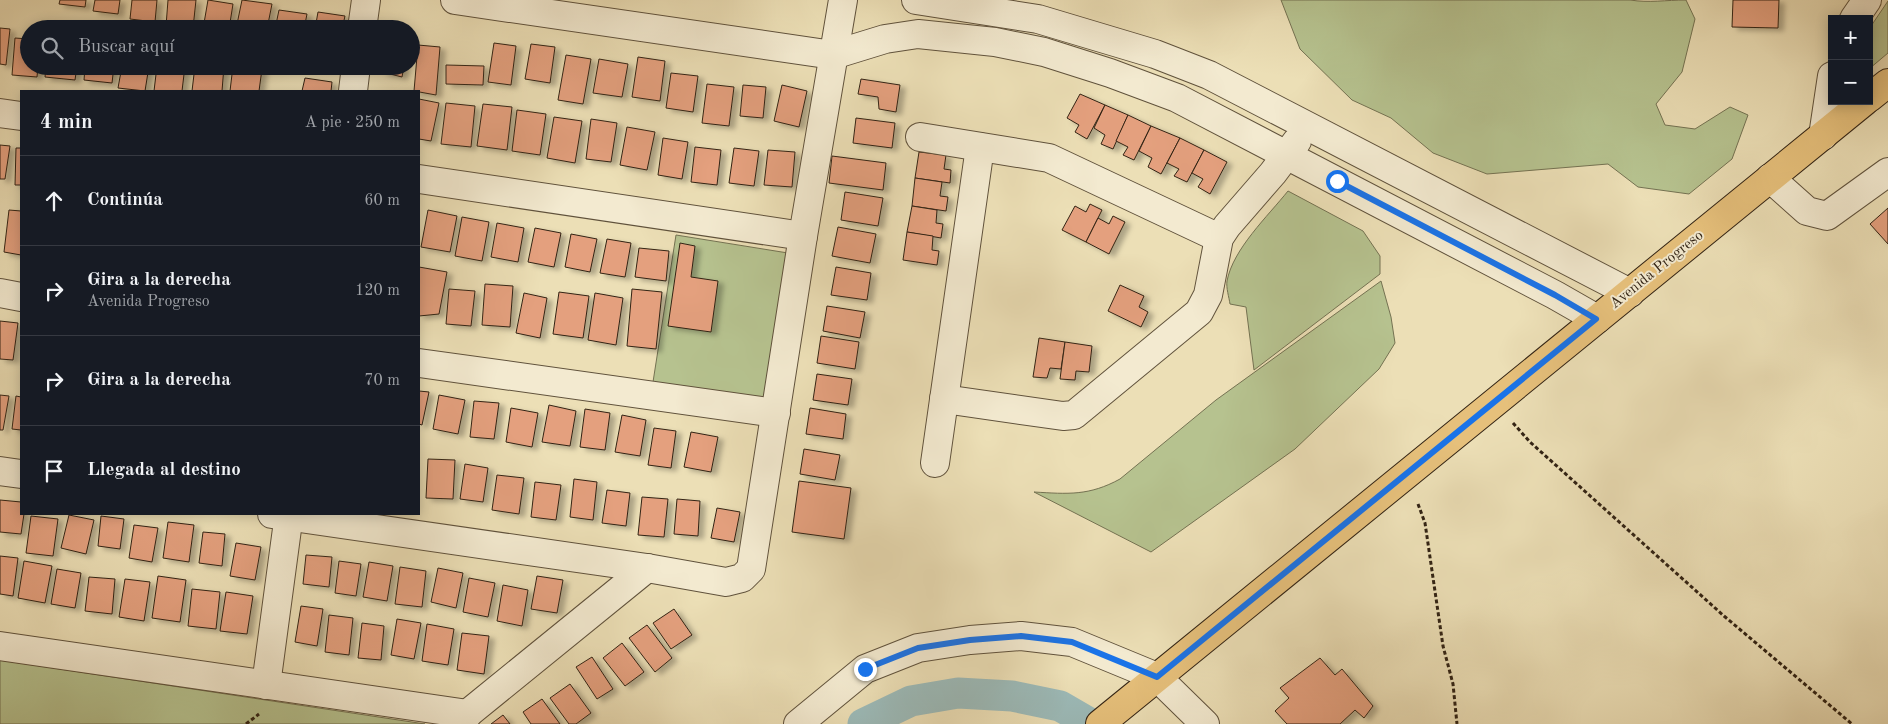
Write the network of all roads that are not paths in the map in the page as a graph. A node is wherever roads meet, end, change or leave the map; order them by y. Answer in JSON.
{"nodes":[{"id":1,"x":366,"y":0,"type":"edge"},
{"id":2,"x":455,"y":0,"type":"edge"},
{"id":3,"x":843,"y":0,"type":"edge"},
{"id":4,"x":916,"y":0,"type":"edge"},
{"id":5,"x":1867,"y":0,"type":"edge"},
{"id":6,"x":968,"y":7,"type":"junction"},
{"id":7,"x":1857,"y":15,"type":"edge"},
{"id":8,"x":363,"y":20,"type":"edge"},
{"id":9,"x":964,"y":38,"type":"junction"},
{"id":10,"x":833,"y":55,"type":"junction"},
{"id":11,"x":355,"y":75,"type":"edge"},
{"id":12,"x":1888,"y":83,"type":"edge"},
{"id":13,"x":352,"y":90,"type":"edge"},
{"id":14,"x":1873,"y":95,"type":"edge"},
{"id":15,"x":1828,"y":103,"type":"edge"},
{"id":16,"x":1860,"y":105,"type":"edge"},
{"id":17,"x":0,"y":113,"type":"edge"},
{"id":18,"x":20,"y":116,"type":"edge"},
{"id":19,"x":1308,"y":126,"type":"junction"},
{"id":20,"x":1823,"y":136,"type":"junction"},
{"id":21,"x":920,"y":137,"type":"dead end"},
{"id":22,"x":980,"y":147,"type":"junction"},
{"id":23,"x":1286,"y":155,"type":"junction"},
{"id":24,"x":1888,"y":172,"type":"edge"},
{"id":25,"x":1770,"y":178,"type":"junction"},
{"id":26,"x":420,"y":179,"type":"edge"},
{"id":27,"x":803,"y":236,"type":"junction"},
{"id":28,"x":1219,"y":238,"type":"junction"},
{"id":29,"x":0,"y":293,"type":"edge"},
{"id":30,"x":1630,"y":293,"type":"junction"},
{"id":31,"x":20,"y":297,"type":"edge"},
{"id":32,"x":1596,"y":319,"type":"junction"},
{"id":33,"x":420,"y":363,"type":"edge"},
{"id":34,"x":944,"y":399,"type":"junction"},
{"id":35,"x":776,"y":412,"type":"junction"},
{"id":36,"x":935,"y":463,"type":"dead end"},
{"id":37,"x":0,"y":471,"type":"edge"},
{"id":38,"x":20,"y":474,"type":"edge"},
{"id":39,"x":283,"y":515,"type":"edge"},
{"id":40,"x":647,"y":568,"type":"junction"},
{"id":41,"x":0,"y":646,"type":"edge"},
{"id":42,"x":1157,"y":677,"type":"junction"},
{"id":43,"x":266,"y":685,"type":"junction"},
{"id":44,"x":462,"y":719,"type":"edge"},
{"id":45,"x":798,"y":724,"type":"edge"},
{"id":46,"x":1100,"y":724,"type":"edge"},
{"id":47,"x":1205,"y":724,"type":"edge"}],
"edges":[{"from":1,"to":8,"type":"street"},
{"from":2,"to":10,"type":"street"},
{"from":3,"to":10,"type":"street"},
{"from":4,"to":6,"type":"street"},
{"from":5,"to":7,"type":"street"},
{"from":6,"to":9,"type":"street"},
{"from":6,"to":19,"type":"street"},
{"from":9,"to":10,"type":"street"},
{"from":9,"to":23,"type":"street"},
{"from":10,"to":27,"type":"street"},
{"from":11,"to":13,"type":"street"},
{"from":12,"to":14,"type":"main road"},
{"from":15,"to":20,"type":"street"},
{"from":16,"to":20,"type":"main road","name":"Avenida Progreso"},
{"from":17,"to":18,"type":"street"},
{"from":19,"to":23,"type":"street"},
{"from":19,"to":30,"type":"street"},
{"from":20,"to":25,"type":"main road","name":"Avenida Progreso"},
{"from":21,"to":22,"type":"street"},
{"from":22,"to":28,"type":"street"},
{"from":22,"to":34,"type":"street"},
{"from":23,"to":28,"type":"street"},
{"from":23,"to":32,"type":"street"},
{"from":24,"to":25,"type":"street"},
{"from":25,"to":30,"type":"main road","name":"Avenida Progreso"},
{"from":26,"to":27,"type":"street"},
{"from":27,"to":35,"type":"street"},
{"from":28,"to":34,"type":"street"},
{"from":29,"to":31,"type":"street"},
{"from":30,"to":32,"type":"main road","name":"Avenida Progreso"},
{"from":32,"to":42,"type":"main road","name":"Avenida Progreso"},
{"from":33,"to":35,"type":"street"},
{"from":34,"to":36,"type":"street"},
{"from":35,"to":40,"type":"street"},
{"from":37,"to":38,"type":"street"},
{"from":39,"to":40,"type":"street"},
{"from":39,"to":43,"type":"street"},
{"from":40,"to":44,"type":"street"},
{"from":41,"to":43,"type":"street"},
{"from":42,"to":45,"type":"street"},
{"from":42,"to":46,"type":"main road","name":"Avenida Progreso"},
{"from":42,"to":47,"type":"street"},
{"from":43,"to":44,"type":"street"}]}
